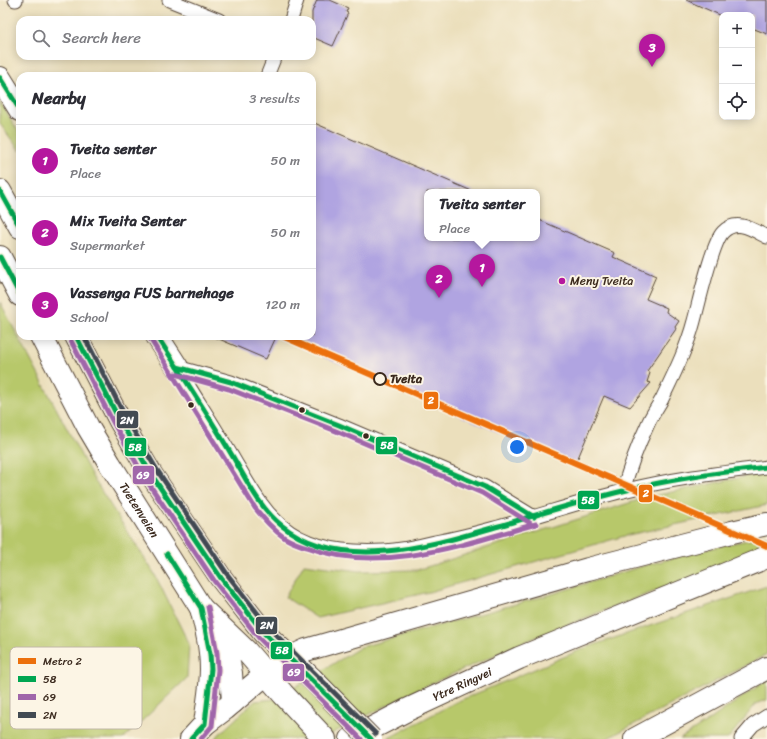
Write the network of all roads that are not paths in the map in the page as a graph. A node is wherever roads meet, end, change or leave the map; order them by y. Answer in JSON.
{"nodes":[{"id":1,"x":169,"y":0,"type":"edge"},
{"id":2,"x":297,"y":0,"type":"edge"},
{"id":3,"x":209,"y":16,"type":"edge"},
{"id":4,"x":292,"y":16,"type":"edge"},
{"id":5,"x":273,"y":60,"type":"edge"},
{"id":6,"x":269,"y":72,"type":"edge"},
{"id":7,"x":0,"y":78,"type":"edge"},
{"id":8,"x":16,"y":104,"type":"edge"},
{"id":9,"x":0,"y":190,"type":"edge"},
{"id":10,"x":16,"y":220,"type":"edge"},
{"id":11,"x":767,"y":237,"type":"edge"},
{"id":12,"x":0,"y":257,"type":"edge"},
{"id":13,"x":16,"y":287,"type":"edge"},
{"id":14,"x":43,"y":340,"type":"edge"},
{"id":15,"x":78,"y":340,"type":"edge"},
{"id":16,"x":160,"y":340,"type":"edge"},
{"id":17,"x":177,"y":367,"type":"junction"},
{"id":18,"x":767,"y":467,"type":"edge"},
{"id":19,"x":623,"y":491,"type":"junction"},
{"id":20,"x":534,"y":517,"type":"junction"},
{"id":21,"x":767,"y":524,"type":"edge"},
{"id":22,"x":767,"y":557,"type":"edge"},
{"id":23,"x":767,"y":574,"type":"edge"},
{"id":24,"x":202,"y":608,"type":"junction"},
{"id":25,"x":220,"y":626,"type":"junction"},
{"id":26,"x":577,"y":634,"type":"junction"},
{"id":27,"x":289,"y":658,"type":"junction"},
{"id":28,"x":767,"y":668,"type":"edge"},
{"id":29,"x":266,"y":674,"type":"junction"},
{"id":30,"x":232,"y":702,"type":"junction"},
{"id":31,"x":767,"y":716,"type":"edge"},
{"id":32,"x":198,"y":731,"type":"edge"},
{"id":33,"x":325,"y":739,"type":"edge"},
{"id":34,"x":351,"y":739,"type":"edge"},
{"id":35,"x":371,"y":739,"type":"edge"},
{"id":36,"x":635,"y":739,"type":"edge"},
{"id":37,"x":741,"y":739,"type":"edge"}],
"edges":[{"from":1,"to":3,"type":"lane"},
{"from":2,"to":4,"type":"lane"},
{"from":5,"to":6,"type":"lane"},
{"from":7,"to":8,"type":"main road"},
{"from":9,"to":10,"type":"main road"},
{"from":11,"to":19,"type":"lane"},
{"from":12,"to":13,"type":"main road"},
{"from":14,"to":24,"type":"main road","name":"Tvetenveien"},
{"from":15,"to":27,"type":"main road"},
{"from":16,"to":17,"type":"main road"},
{"from":17,"to":20,"type":"lane"},
{"from":17,"to":20,"type":"lane"},
{"from":18,"to":19,"type":"lane"},
{"from":19,"to":20,"type":"lane"},
{"from":21,"to":27,"type":"main road"},
{"from":22,"to":26,"type":"main road","name":"Ytre Ringvei"},
{"from":23,"to":26,"type":"main road","name":"Ytre Ringvei"},
{"from":24,"to":25,"type":"main road","name":"Tvetenveien"},
{"from":24,"to":32,"type":"main road"},
{"from":25,"to":29,"type":"main road","name":"Tvetenveien"},
{"from":25,"to":30,"type":"main road"},
{"from":26,"to":34,"type":"main road","name":"Ytre Ringvei"},
{"from":27,"to":29,"type":"main road"},
{"from":27,"to":35,"type":"main road","bridge":true},
{"from":28,"to":36,"type":"main road"},
{"from":29,"to":30,"type":"main road"},
{"from":29,"to":33,"type":"main road","name":"Tvetenveien"},
{"from":30,"to":32,"type":"main road"},
{"from":31,"to":37,"type":"lane"}]}
